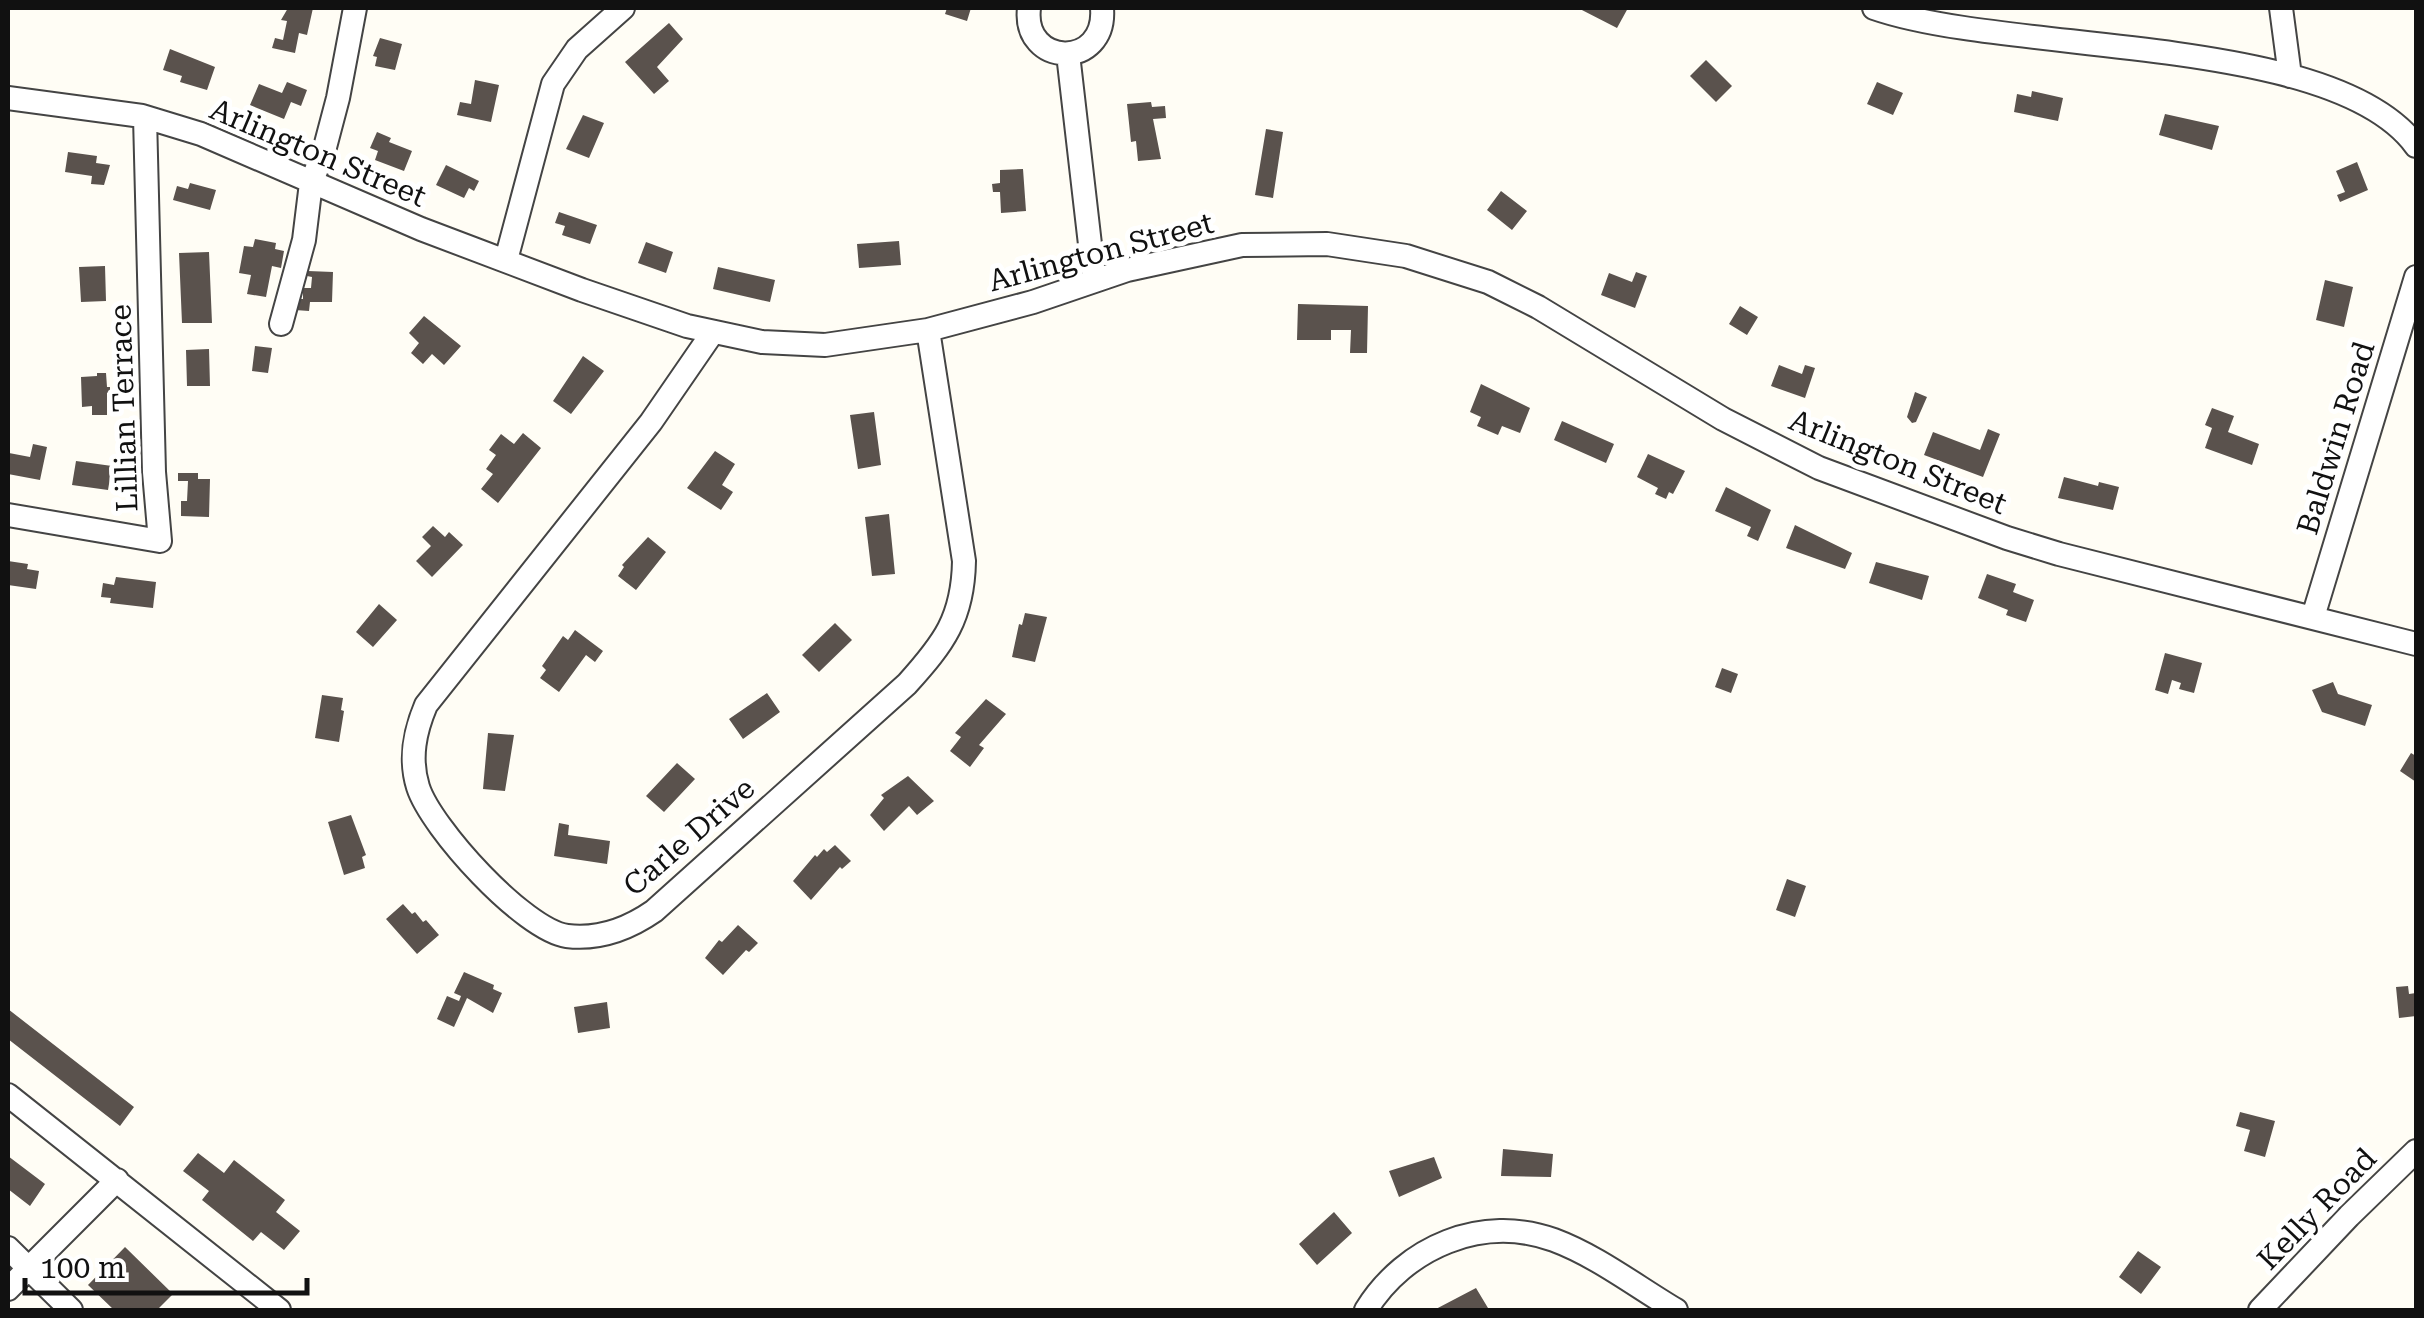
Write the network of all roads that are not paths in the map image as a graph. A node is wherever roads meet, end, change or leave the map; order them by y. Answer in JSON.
{"nodes":[{"id":1,"x":355,"y":8,"type":"edge"},
{"id":2,"x":622,"y":8,"type":"edge"},
{"id":3,"x":1029,"y":8,"type":"edge"},
{"id":4,"x":1102,"y":8,"type":"edge"},
{"id":5,"x":1874,"y":8,"type":"edge"},
{"id":6,"x":2281,"y":8,"type":"edge"},
{"id":7,"x":1068,"y":54,"type":"junction"},
{"id":8,"x":2290,"y":76,"type":"junction"},
{"id":9,"x":8,"y":98,"type":"edge"},
{"id":10,"x":145,"y":117,"type":"junction"},
{"id":11,"x":2416,"y":146,"type":"edge"},
{"id":12,"x":311,"y":183,"type":"junction"},
{"id":13,"x":506,"y":260,"type":"junction"},
{"id":14,"x":2416,"y":277,"type":"edge"},
{"id":15,"x":1094,"y":279,"type":"junction"},
{"id":16,"x":281,"y":324,"type":"dead end"},
{"id":17,"x":928,"y":330,"type":"junction"},
{"id":18,"x":713,"y":332,"type":"junction"},
{"id":19,"x":8,"y":514,"type":"edge"},
{"id":20,"x":2313,"y":617,"type":"junction"},
{"id":21,"x":2416,"y":644,"type":"edge"},
{"id":22,"x":8,"y":1095,"type":"edge"},
{"id":23,"x":2416,"y":1151,"type":"edge"},
{"id":24,"x":117,"y":1180,"type":"junction"},
{"id":25,"x":8,"y":1248,"type":"edge"},
{"id":26,"x":29,"y":1268,"type":"junction"},
{"id":27,"x":8,"y":1288,"type":"edge"},
{"id":28,"x":71,"y":1310,"type":"edge"},
{"id":29,"x":279,"y":1310,"type":"edge"},
{"id":30,"x":1366,"y":1310,"type":"edge"},
{"id":31,"x":1676,"y":1310,"type":"edge"},
{"id":32,"x":2260,"y":1310,"type":"edge"}],
"edges":[{"from":1,"to":12,"type":"street"},
{"from":2,"to":13,"type":"street"},
{"from":3,"to":7,"type":"street"},
{"from":4,"to":7,"type":"street"},
{"from":5,"to":8,"type":"street"},
{"from":6,"to":8,"type":"street"},
{"from":7,"to":15,"type":"street"},
{"from":8,"to":11,"type":"street"},
{"from":9,"to":10,"type":"street","name":"Arlington Street"},
{"from":10,"to":12,"type":"street","name":"Arlington Street"},
{"from":10,"to":19,"type":"street","name":"Lillian Terrace"},
{"from":12,"to":13,"type":"street","name":"Arlington Street"},
{"from":12,"to":16,"type":"street"},
{"from":13,"to":18,"type":"street","name":"Arlington Street"},
{"from":14,"to":20,"type":"street","name":"Baldwin Road"},
{"from":15,"to":17,"type":"street","name":"Arlington Street"},
{"from":15,"to":20,"type":"street","name":"Arlington Street"},
{"from":17,"to":18,"type":"street","name":"Arlington Street"},
{"from":17,"to":18,"type":"street","name":"Carle Drive"},
{"from":20,"to":21,"type":"street","name":"Arlington Street"},
{"from":22,"to":24,"type":"street"},
{"from":23,"to":32,"type":"street","name":"Kelly Road"},
{"from":24,"to":26,"type":"street"},
{"from":24,"to":29,"type":"street"},
{"from":25,"to":26,"type":"street"},
{"from":26,"to":27,"type":"street"},
{"from":26,"to":28,"type":"street"},
{"from":30,"to":31,"type":"street"}]}
